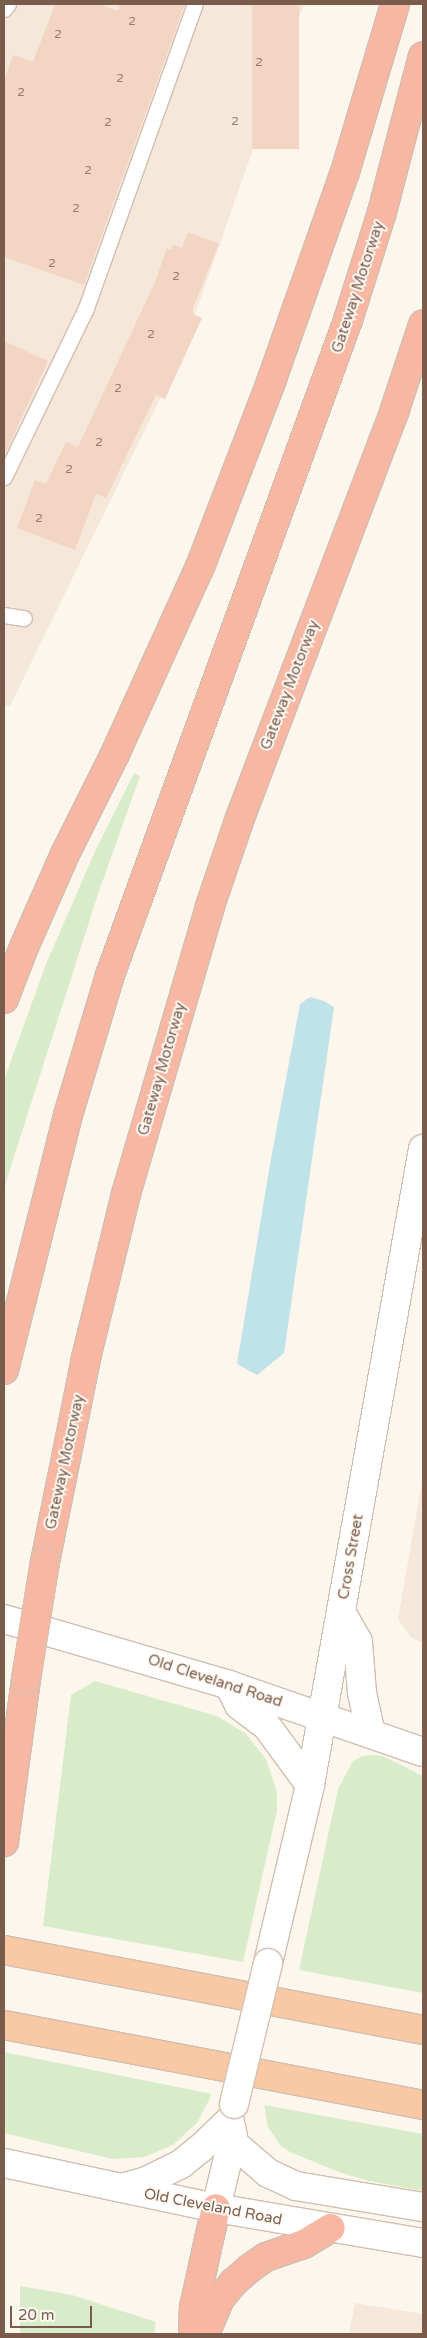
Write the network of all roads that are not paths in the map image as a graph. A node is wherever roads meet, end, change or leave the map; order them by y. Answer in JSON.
{"nodes":[{"id":1,"x":8,"y":4,"type":"edge"},
{"id":2,"x":194,"y":4,"type":"edge"},
{"id":3,"x":395,"y":4,"type":"edge"},
{"id":4,"x":4,"y":8,"type":"edge"},
{"id":5,"x":423,"y":56,"type":"edge"},
{"id":6,"x":423,"y":325,"type":"edge"},
{"id":7,"x":4,"y":477,"type":"edge"},
{"id":8,"x":4,"y":615,"type":"edge"},
{"id":9,"x":24,"y":618,"type":"dead end"},
{"id":10,"x":4,"y":999,"type":"edge"},
{"id":11,"x":423,"y":1149,"type":"edge"},
{"id":12,"x":4,"y":1370,"type":"edge"},
{"id":13,"x":341,"y":1612,"type":"junction"},
{"id":14,"x":4,"y":1619,"type":"edge"},
{"id":15,"x":229,"y":1685,"type":"junction"},
{"id":16,"x":322,"y":1717,"type":"junction"},
{"id":17,"x":371,"y":1734,"type":"junction"},
{"id":18,"x":423,"y":1752,"type":"edge"},
{"id":19,"x":310,"y":1786,"type":"junction"},
{"id":20,"x":4,"y":1842,"type":"edge"},
{"id":21,"x":4,"y":1950,"type":"edge"},
{"id":22,"x":4,"y":2025,"type":"edge"},
{"id":23,"x":423,"y":2030,"type":"edge"},
{"id":24,"x":423,"y":2105,"type":"edge"},
{"id":25,"x":232,"y":2122,"type":"junction"},
{"id":26,"x":4,"y":2163,"type":"edge"},
{"id":27,"x":119,"y":2189,"type":"junction"},
{"id":28,"x":423,"y":2207,"type":"edge"},
{"id":29,"x":216,"y":2208,"type":"junction"},
{"id":30,"x":331,"y":2228,"type":"junction"},
{"id":31,"x":423,"y":2244,"type":"edge"},
{"id":32,"x":193,"y":2334,"type":"edge"},
{"id":33,"x":205,"y":2334,"type":"edge"}],
"edges":[{"from":1,"to":4,"type":"lane"},
{"from":2,"to":7,"type":"lane"},
{"from":3,"to":10,"type":"highway"},
{"from":5,"to":12,"type":"highway","name":"Gateway Motorway"},
{"from":6,"to":20,"type":"highway","name":"Gateway Motorway","bridge":true},
{"from":8,"to":9,"type":"lane"},
{"from":11,"to":13,"type":"main road","name":"Cross Street"},
{"from":13,"to":16,"type":"main road","name":"Cross Street"},
{"from":13,"to":17,"type":"main road"},
{"from":14,"to":15,"type":"main road","name":"Old Cleveland Road"},
{"from":15,"to":16,"type":"main road","name":"Old Cleveland Road"},
{"from":15,"to":19,"type":"main road"},
{"from":16,"to":17,"type":"main road","name":"Old Cleveland Road"},
{"from":16,"to":19,"type":"main road","name":"Cross Street"},
{"from":17,"to":18,"type":"main road","name":"Old Cleveland Road"},
{"from":19,"to":25,"type":"main road","name":"Cross Street","bridge":true},
{"from":21,"to":23,"type":"highway"},
{"from":22,"to":24,"type":"highway"},
{"from":25,"to":27,"type":"main road"},
{"from":25,"to":28,"type":"main road"},
{"from":25,"to":29,"type":"main road","name":"Cross Street"},
{"from":26,"to":27,"type":"main road","name":"Old Cleveland Road"},
{"from":27,"to":29,"type":"main road","name":"Old Cleveland Road"},
{"from":29,"to":30,"type":"main road","name":"Old Cleveland Road"},
{"from":29,"to":32,"type":"highway"},
{"from":30,"to":31,"type":"main road","name":"Old Cleveland Road"},
{"from":30,"to":33,"type":"highway"}]}
